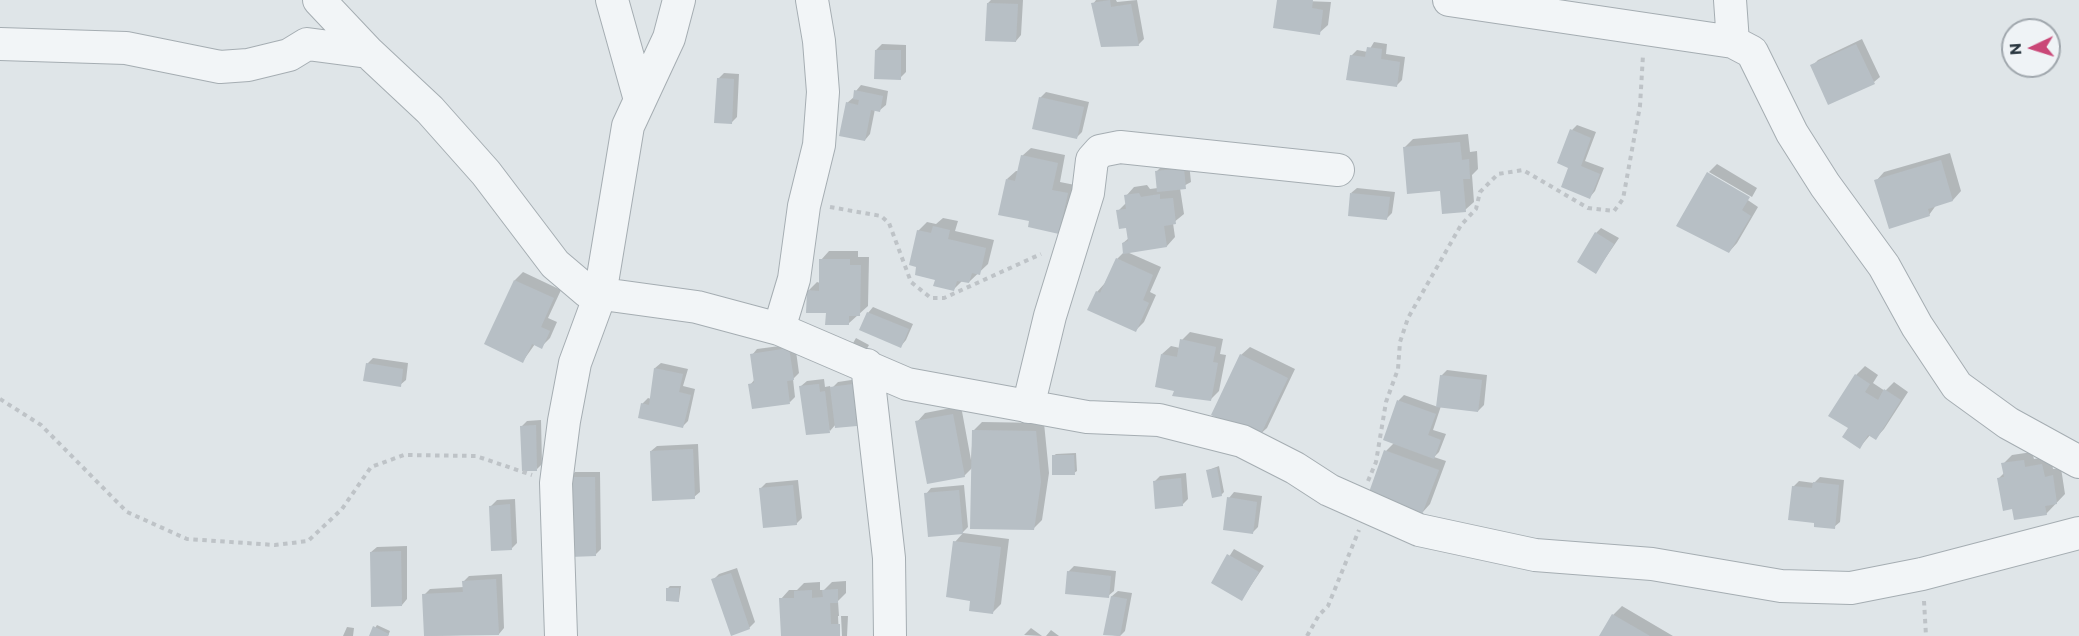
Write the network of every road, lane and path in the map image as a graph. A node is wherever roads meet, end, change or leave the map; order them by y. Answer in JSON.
{"nodes":[{"id":1,"x":319,"y":0,"type":"edge"},
{"id":2,"x":612,"y":0,"type":"edge"},
{"id":3,"x":679,"y":0,"type":"edge"},
{"id":4,"x":812,"y":0,"type":"edge"},
{"id":5,"x":1449,"y":0,"type":"edge"},
{"id":6,"x":1730,"y":0,"type":"edge"},
{"id":7,"x":1648,"y":29,"type":"junction"},
{"id":8,"x":1734,"y":42,"type":"junction"},
{"id":9,"x":0,"y":44,"type":"edge"},
{"id":10,"x":368,"y":52,"type":"junction"},
{"id":11,"x":640,"y":100,"type":"junction"},
{"id":12,"x":1338,"y":170,"type":"dead end"},
{"id":13,"x":806,"y":199,"type":"junction"},
{"id":14,"x":1077,"y":231,"type":"junction"},
{"id":15,"x":600,"y":295,"type":"junction"},
{"id":16,"x":779,"y":329,"type":"junction"},
{"id":17,"x":867,"y":365,"type":"junction"},
{"id":18,"x":0,"y":399,"type":"edge"},
{"id":19,"x":1028,"y":407,"type":"junction"},
{"id":20,"x":2079,"y":462,"type":"edge"},
{"id":21,"x":555,"y":483,"type":"junction"},
{"id":22,"x":1364,"y":506,"type":"junction"},
{"id":23,"x":2079,"y":533,"type":"edge"},
{"id":24,"x":1922,"y":574,"type":"junction"},
{"id":25,"x":561,"y":636,"type":"edge"},
{"id":26,"x":890,"y":636,"type":"edge"},
{"id":27,"x":1307,"y":636,"type":"edge"},
{"id":28,"x":1926,"y":636,"type":"edge"}],
"edges":[{"from":1,"to":10,"type":"street"},
{"from":2,"to":11,"type":"street"},
{"from":3,"to":11,"type":"street"},
{"from":4,"to":13,"type":"street"},
{"from":5,"to":7,"type":"street"},
{"from":6,"to":8,"type":"street"},
{"from":7,"to":8,"type":"street"},
{"from":7,"to":22,"type":"path"},
{"from":8,"to":20,"type":"street"},
{"from":9,"to":10,"type":"street"},
{"from":10,"to":15,"type":"street"},
{"from":11,"to":15,"type":"street"},
{"from":12,"to":14,"type":"street"},
{"from":13,"to":14,"type":"path"},
{"from":13,"to":16,"type":"street"},
{"from":14,"to":19,"type":"street"},
{"from":15,"to":16,"type":"street"},
{"from":15,"to":21,"type":"street"},
{"from":16,"to":17,"type":"street"},
{"from":17,"to":19,"type":"street"},
{"from":17,"to":26,"type":"street"},
{"from":18,"to":21,"type":"path"},
{"from":19,"to":22,"type":"street"},
{"from":21,"to":25,"type":"street"},
{"from":22,"to":24,"type":"street"},
{"from":22,"to":27,"type":"path"},
{"from":23,"to":24,"type":"street"},
{"from":24,"to":28,"type":"path"}]}
